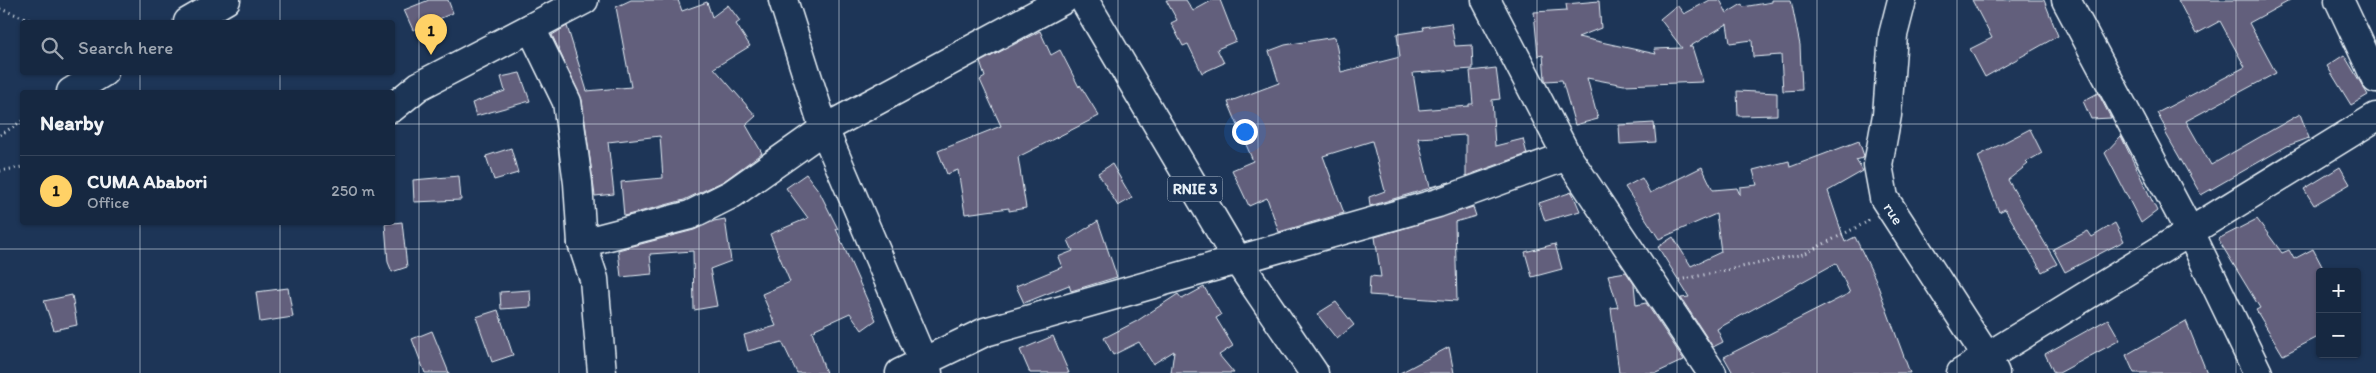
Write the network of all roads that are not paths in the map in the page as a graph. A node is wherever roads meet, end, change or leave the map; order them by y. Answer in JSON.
{"nodes":[{"id":1,"x":226,"y":0,"type":"edge"},
{"id":2,"x":584,"y":0,"type":"edge"},
{"id":3,"x":783,"y":0,"type":"edge"},
{"id":4,"x":1063,"y":0,"type":"edge"},
{"id":5,"x":1084,"y":0,"type":"edge"},
{"id":6,"x":1486,"y":0,"type":"edge"},
{"id":7,"x":1902,"y":0,"type":"edge"},
{"id":8,"x":2066,"y":0,"type":"edge"},
{"id":9,"x":2339,"y":0,"type":"edge"},
{"id":10,"x":191,"y":20,"type":"edge"},
{"id":11,"x":531,"y":28,"type":"junction"},
{"id":12,"x":99,"y":75,"type":"edge"},
{"id":13,"x":2376,"y":79,"type":"edge"},
{"id":14,"x":74,"y":90,"type":"edge"},
{"id":15,"x":395,"y":106,"type":"edge"},
{"id":16,"x":2376,"y":117,"type":"edge"},
{"id":17,"x":824,"y":129,"type":"junction"},
{"id":18,"x":1568,"y":156,"type":"junction"},
{"id":19,"x":2190,"y":232,"type":"junction"},
{"id":20,"x":582,"y":243,"type":"junction"},
{"id":21,"x":1238,"y":261,"type":"junction"},
{"id":22,"x":1991,"y":365,"type":"edge"},
{"id":23,"x":917,"y":369,"type":"edge"},
{"id":24,"x":602,"y":373,"type":"edge"},
{"id":25,"x":1314,"y":373,"type":"edge"},
{"id":26,"x":1712,"y":373,"type":"edge"},
{"id":27,"x":1961,"y":373,"type":"edge"},
{"id":28,"x":2258,"y":373,"type":"edge"}],
"edges":[{"from":1,"to":10,"type":"main road"},
{"from":2,"to":11,"type":"main road"},
{"from":3,"to":17,"type":"main road"},
{"from":4,"to":17,"type":"main road"},
{"from":5,"to":21,"type":"main road","number":"RNIE 3"},
{"from":6,"to":18,"type":"main road"},
{"from":7,"to":22,"type":"main road","name":"rue"},
{"from":8,"to":19,"type":"main road"},
{"from":9,"to":13,"type":"main road"},
{"from":11,"to":15,"type":"main road"},
{"from":11,"to":20,"type":"main road"},
{"from":12,"to":14,"type":"main road"},
{"from":16,"to":19,"type":"main road"},
{"from":17,"to":20,"type":"main road"},
{"from":17,"to":23,"type":"main road"},
{"from":18,"to":21,"type":"main road"},
{"from":18,"to":26,"type":"main road"},
{"from":19,"to":22,"type":"main road"},
{"from":19,"to":28,"type":"main road"},
{"from":20,"to":24,"type":"main road"},
{"from":21,"to":23,"type":"main road"},
{"from":21,"to":25,"type":"main road","number":"RNIE 3"},
{"from":22,"to":27,"type":"main road"}]}
